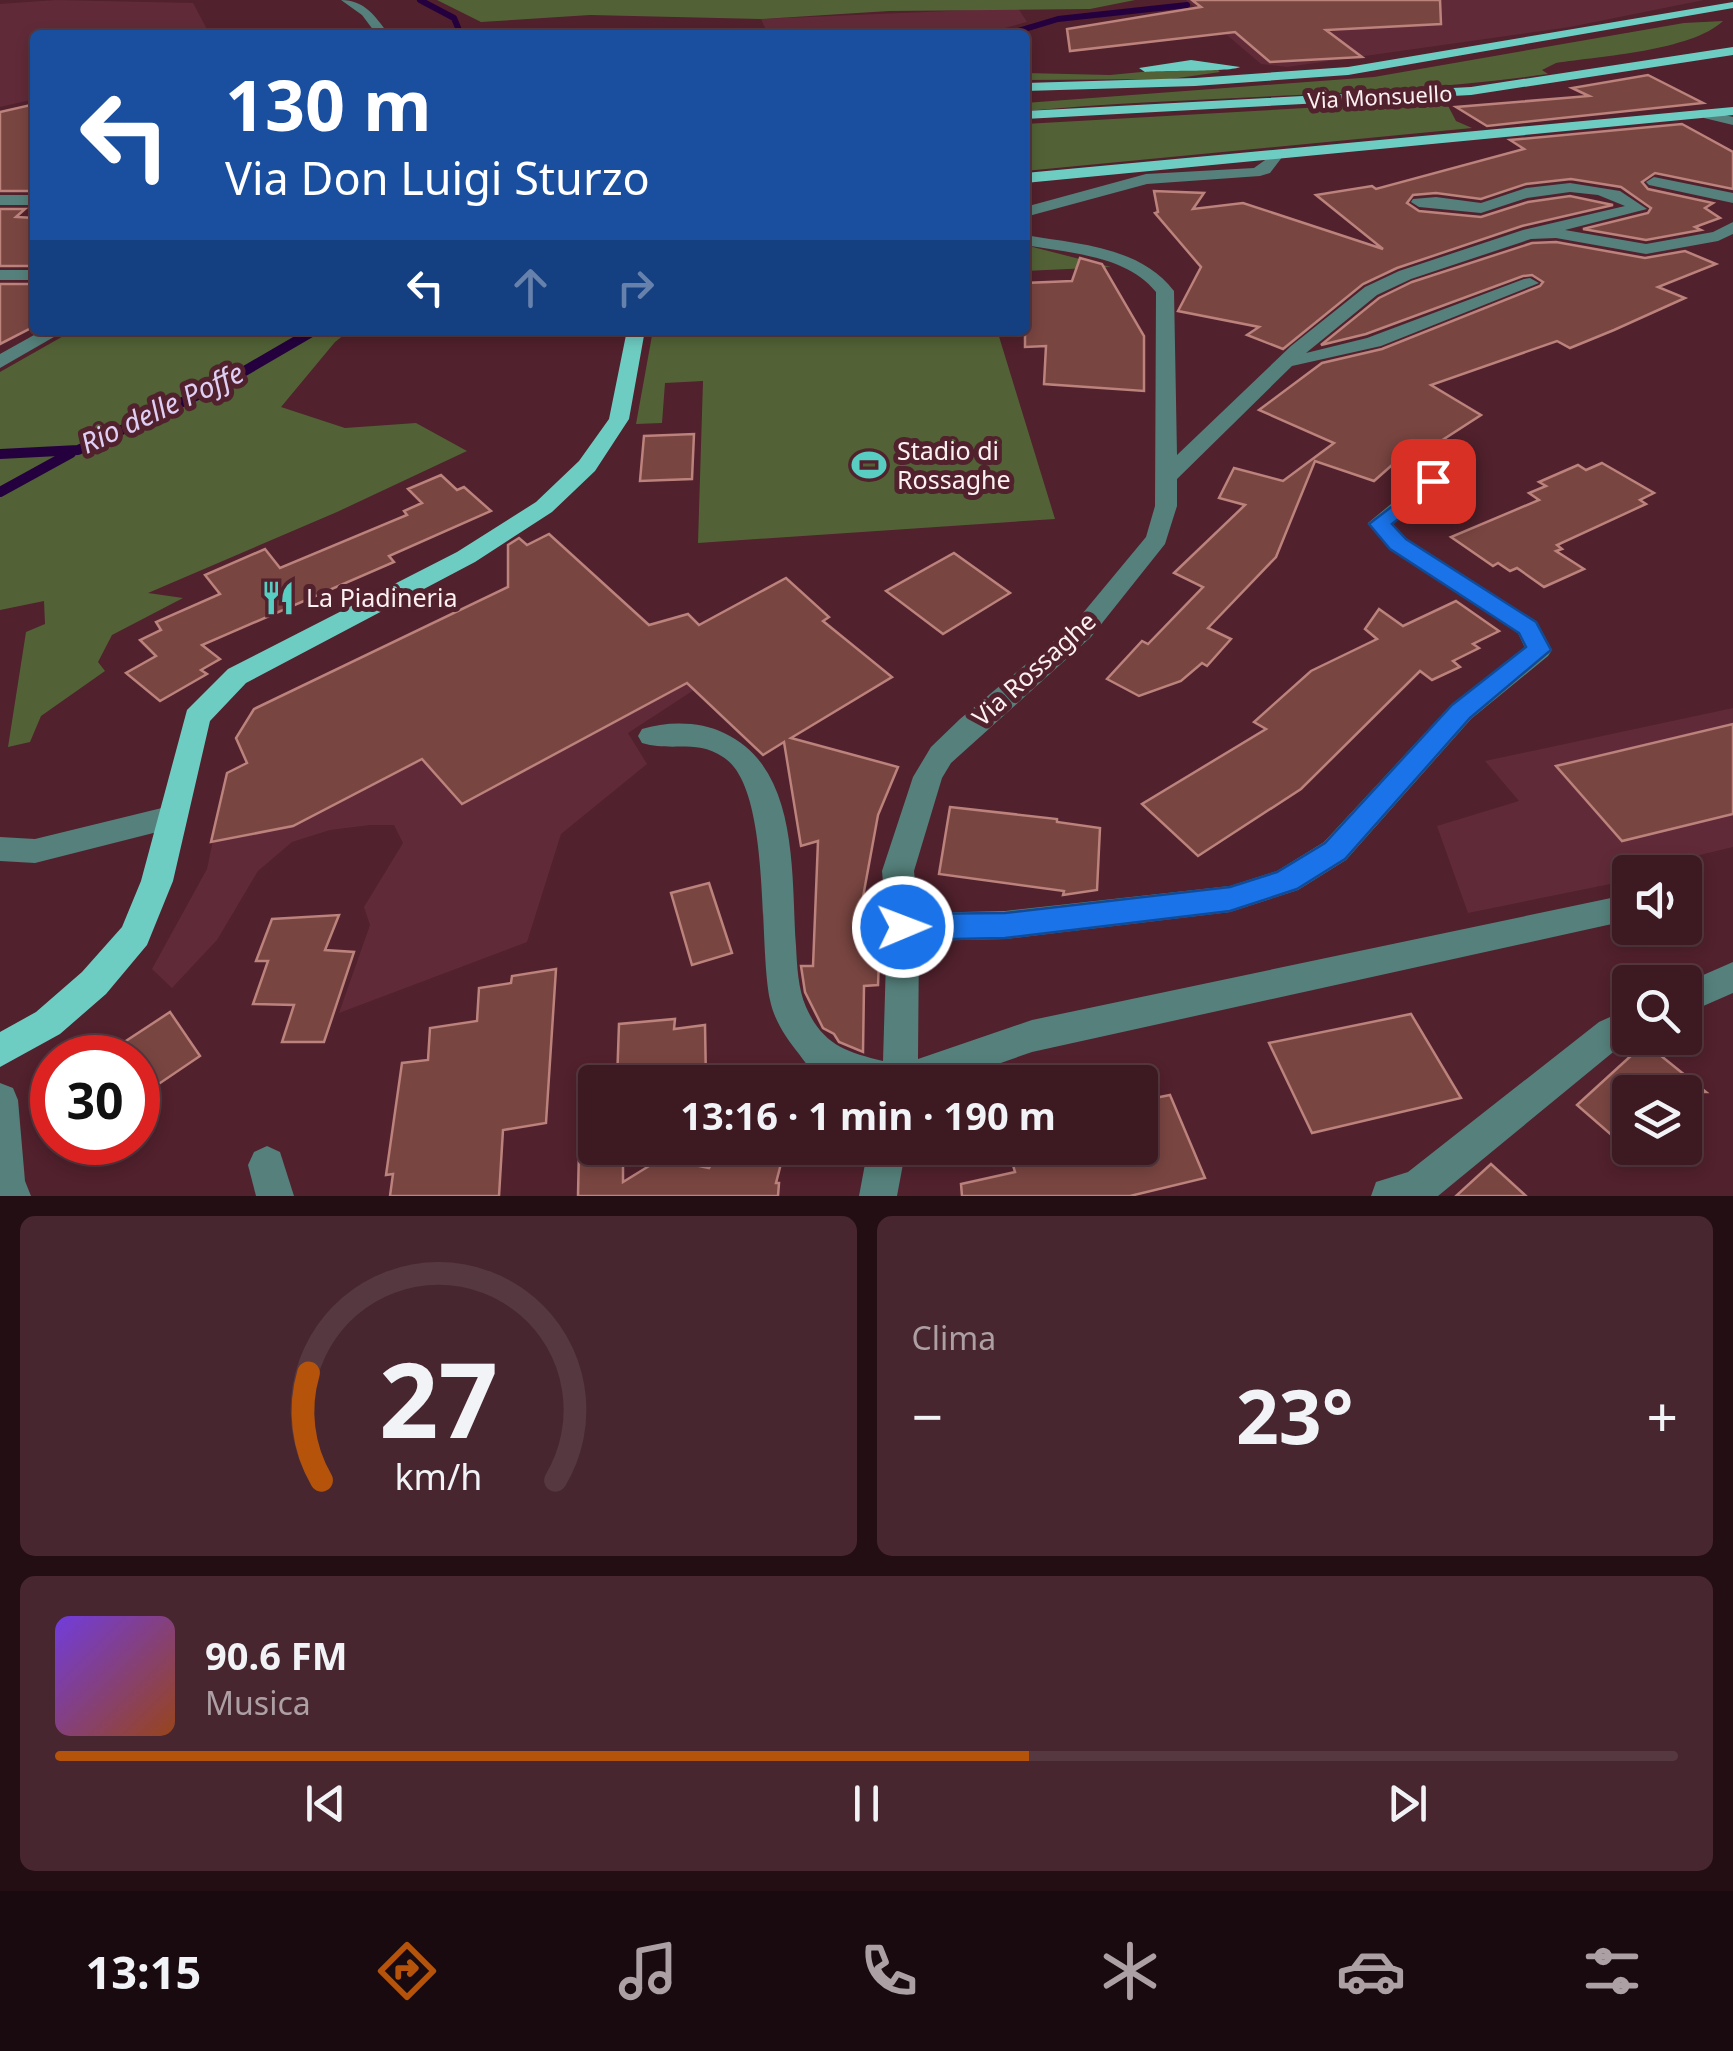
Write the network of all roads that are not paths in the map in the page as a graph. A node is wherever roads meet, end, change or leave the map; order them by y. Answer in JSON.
{"nodes":[{"id":1,"x":347,"y":0,"type":"edge"},
{"id":2,"x":1733,"y":5,"type":"edge"},
{"id":3,"x":379,"y":30,"type":"edge"},
{"id":4,"x":1733,"y":51,"type":"edge"},
{"id":5,"x":1045,"y":70,"type":"dead end"},
{"id":6,"x":1232,"y":73,"type":"junction"},
{"id":7,"x":1289,"y":76,"type":"junction"},
{"id":8,"x":1201,"y":82,"type":"junction"},
{"id":9,"x":1030,"y":87,"type":"edge"},
{"id":10,"x":1030,"y":97,"type":"edge"},
{"id":11,"x":1733,"y":111,"type":"edge"},
{"id":12,"x":1030,"y":115,"type":"edge"},
{"id":13,"x":1709,"y":115,"type":"junction"},
{"id":14,"x":1733,"y":121,"type":"edge"},
{"id":15,"x":1276,"y":156,"type":"junction"},
{"id":16,"x":1030,"y":178,"type":"edge"},
{"id":17,"x":1654,"y":182,"type":"dead end"},
{"id":18,"x":1733,"y":198,"type":"edge"},
{"id":19,"x":0,"y":200,"type":"edge"},
{"id":20,"x":30,"y":200,"type":"edge"},
{"id":21,"x":1418,"y":202,"type":"dead end"},
{"id":22,"x":1030,"y":211,"type":"edge"},
{"id":23,"x":1733,"y":226,"type":"edge"},
{"id":24,"x":1541,"y":232,"type":"junction"},
{"id":25,"x":1030,"y":241,"type":"edge"},
{"id":26,"x":0,"y":275,"type":"edge"},
{"id":27,"x":30,"y":275,"type":"edge"},
{"id":28,"x":1530,"y":283,"type":"dead end"},
{"id":29,"x":48,"y":335,"type":"edge"},
{"id":30,"x":635,"y":335,"type":"edge"},
{"id":31,"x":1286,"y":361,"type":"junction"},
{"id":32,"x":0,"y":362,"type":"edge"},
{"id":33,"x":1166,"y":477,"type":"junction"},
{"id":34,"x":1433,"y":481,"type":"dead end"},
{"id":35,"x":652,"y":736,"type":"dead end"},
{"id":36,"x":170,"y":818,"type":"junction"},
{"id":37,"x":0,"y":849,"type":"edge"},
{"id":38,"x":1612,"y":912,"type":"edge"},
{"id":39,"x":903,"y":927,"type":"junction"},
{"id":40,"x":1733,"y":976,"type":"edge"},
{"id":41,"x":1702,"y":991,"type":"edge"},
{"id":42,"x":1612,"y":1033,"type":"edge"},
{"id":43,"x":0,"y":1051,"type":"edge"},
{"id":44,"x":829,"y":1065,"type":"edge"},
{"id":45,"x":900,"y":1065,"type":"edge"},
{"id":46,"x":949,"y":1065,"type":"edge"},
{"id":47,"x":0,"y":1100,"type":"edge"},
{"id":48,"x":884,"y":1165,"type":"edge"},
{"id":49,"x":12,"y":1196,"type":"edge"},
{"id":50,"x":878,"y":1196,"type":"edge"},
{"id":51,"x":1390,"y":1196,"type":"edge"}],
"edges":[{"from":1,"to":3,"type":"street"},
{"from":2,"to":7,"type":"main road"},
{"from":4,"to":12,"type":"main road","name":"Via Monsuello"},
{"from":5,"to":6,"type":"main road"},
{"from":6,"to":7,"type":"main road"},
{"from":6,"to":7,"type":"main road"},
{"from":6,"to":8,"type":"main road"},
{"from":8,"to":9,"type":"main road"},
{"from":8,"to":10,"type":"main road"},
{"from":11,"to":13,"type":"main road","name":"Via Monsuello"},
{"from":13,"to":14,"type":"street"},
{"from":13,"to":15,"type":"main road","name":"Via Monsuello"},
{"from":15,"to":16,"type":"main road","name":"Via Monsuello"},
{"from":15,"to":22,"type":"street"},
{"from":17,"to":18,"type":"street"},
{"from":19,"to":20,"type":"street"},
{"from":21,"to":24,"type":"street"},
{"from":23,"to":24,"type":"street"},
{"from":24,"to":31,"type":"street"},
{"from":25,"to":33,"type":"street","name":"Via Rossaghe"},
{"from":26,"to":27,"type":"street"},
{"from":28,"to":31,"type":"street"},
{"from":29,"to":32,"type":"street"},
{"from":30,"to":36,"type":"main road"},
{"from":31,"to":33,"type":"street"},
{"from":33,"to":39,"type":"street","name":"Via Rossaghe"},
{"from":34,"to":39,"type":"street"},
{"from":35,"to":44,"type":"street"},
{"from":36,"to":37,"type":"street"},
{"from":36,"to":43,"type":"main road"},
{"from":38,"to":46,"type":"street"},
{"from":39,"to":45,"type":"street","name":"Via Rossaghe"},
{"from":40,"to":41,"type":"street"},
{"from":42,"to":51,"type":"street"},
{"from":47,"to":49,"type":"street"},
{"from":48,"to":50,"type":"street"}]}
